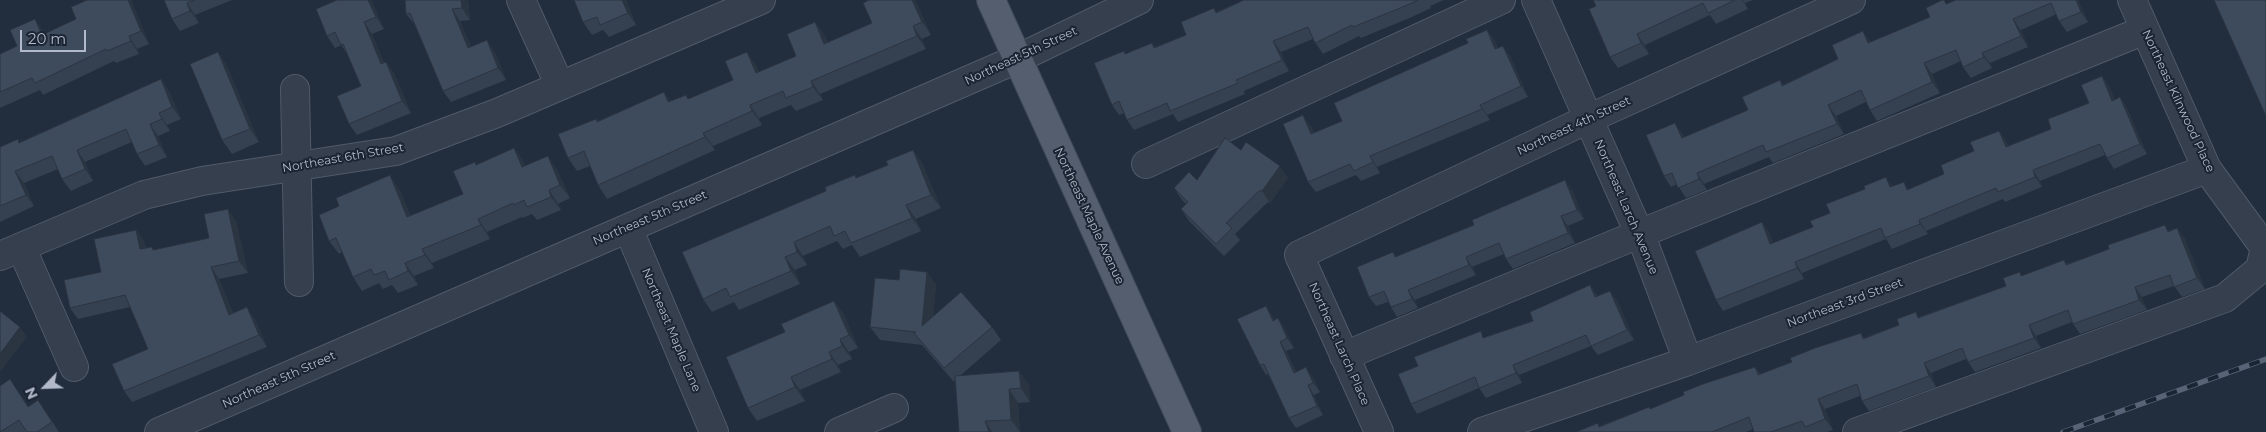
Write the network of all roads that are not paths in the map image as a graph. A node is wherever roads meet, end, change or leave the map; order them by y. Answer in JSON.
{"nodes":[{"id":1,"x":521,"y":0,"type":"edge"},
{"id":2,"x":761,"y":0,"type":"edge"},
{"id":3,"x":991,"y":0,"type":"edge"},
{"id":4,"x":1139,"y":0,"type":"edge"},
{"id":5,"x":1501,"y":0,"type":"edge"},
{"id":6,"x":1536,"y":0,"type":"edge"},
{"id":7,"x":1851,"y":0,"type":"edge"},
{"id":8,"x":2132,"y":0,"type":"edge"},
{"id":9,"x":2145,"y":30,"type":"junction"},
{"id":10,"x":1017,"y":59,"type":"junction"},
{"id":11,"x":560,"y":86,"type":"junction"},
{"id":12,"x":295,"y":89,"type":"dead end"},
{"id":13,"x":1588,"y":119,"type":"junction"},
{"id":14,"x":1146,"y":164,"type":"dead end"},
{"id":15,"x":297,"y":167,"type":"junction"},
{"id":16,"x":2207,"y":169,"type":"junction"},
{"id":17,"x":628,"y":228,"type":"junction"},
{"id":18,"x":1638,"y":234,"type":"junction"},
{"id":19,"x":2265,"y":248,"type":"edge"},
{"id":20,"x":10,"y":252,"type":"edge"},
{"id":21,"x":1299,"y":255,"type":"joint"},
{"id":22,"x":300,"y":282,"type":"dead end"},
{"id":23,"x":1344,"y":356,"type":"junction"},
{"id":24,"x":1688,"y":361,"type":"junction"},
{"id":25,"x":74,"y":367,"type":"dead end"},
{"id":26,"x":894,"y":408,"type":"dead end"},
{"id":27,"x":159,"y":432,"type":"edge"},
{"id":28,"x":714,"y":432,"type":"edge"},
{"id":29,"x":839,"y":432,"type":"edge"},
{"id":30,"x":1187,"y":432,"type":"edge"},
{"id":31,"x":1379,"y":432,"type":"edge"},
{"id":32,"x":1482,"y":432,"type":"edge"},
{"id":33,"x":1857,"y":432,"type":"edge"}],
"edges":[{"from":1,"to":11,"type":"street"},
{"from":2,"to":11,"type":"street","name":"Northeast 6th Street"},
{"from":3,"to":10,"type":"main road","name":"Northeast Maple Avenue"},
{"from":4,"to":10,"type":"street","name":"Northeast 5th Street"},
{"from":5,"to":14,"type":"street"},
{"from":6,"to":13,"type":"street","name":"Northeast Larch Avenue"},
{"from":7,"to":13,"type":"street","name":"Northeast 4th Street"},
{"from":8,"to":9,"type":"street","name":"Northeast Kilnwood Place"},
{"from":9,"to":16,"type":"street","name":"Northeast Kilnwood Place"},
{"from":9,"to":18,"type":"street"},
{"from":10,"to":17,"type":"street","name":"Northeast 5th Street"},
{"from":10,"to":30,"type":"main road","name":"Northeast Maple Avenue"},
{"from":11,"to":15,"type":"street","name":"Northeast 6th Street"},
{"from":12,"to":15,"type":"street"},
{"from":13,"to":18,"type":"street","name":"Northeast Larch Avenue"},
{"from":13,"to":21,"type":"street","name":"Northeast 4th Street"},
{"from":15,"to":20,"type":"street","name":"Northeast 6th Street"},
{"from":15,"to":22,"type":"street"},
{"from":16,"to":19,"type":"street","name":"Northeast Kilnwood Place"},
{"from":16,"to":24,"type":"street","name":"Northeast 3rd Street"},
{"from":17,"to":27,"type":"street","name":"Northeast 5th Street"},
{"from":17,"to":28,"type":"street","name":"Northeast Maple Lane"},
{"from":18,"to":23,"type":"street"},
{"from":18,"to":24,"type":"street","name":"Northeast Larch Avenue"},
{"from":19,"to":33,"type":"street"},
{"from":20,"to":25,"type":"street"},
{"from":21,"to":23,"type":"street","name":"Northeast Larch Place"},
{"from":23,"to":31,"type":"street","name":"Northeast Larch Place"},
{"from":24,"to":32,"type":"street","name":"Northeast 3rd Street"},
{"from":26,"to":29,"type":"street"}]}
